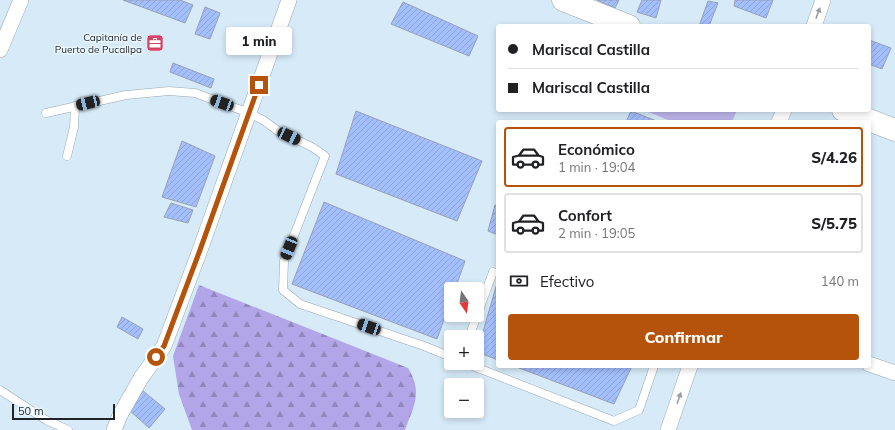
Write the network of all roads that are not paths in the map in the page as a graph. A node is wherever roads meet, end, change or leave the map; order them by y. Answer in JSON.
{"nodes":[{"id":1,"x":21,"y":0,"type":"edge"},
{"id":2,"x":289,"y":0,"type":"edge"},
{"id":3,"x":563,"y":0,"type":"edge"},
{"id":4,"x":823,"y":0,"type":"edge"},
{"id":5,"x":624,"y":24,"type":"edge"},
{"id":6,"x":815,"y":24,"type":"edge"},
{"id":7,"x":0,"y":50,"type":"edge"},
{"id":8,"x":75,"y":106,"type":"junction"},
{"id":9,"x":848,"y":112,"type":"edge"},
{"id":10,"x":46,"y":113,"type":"dead end"},
{"id":11,"x":249,"y":113,"type":"junction"},
{"id":12,"x":869,"y":120,"type":"edge"},
{"id":13,"x":871,"y":121,"type":"edge"},
{"id":14,"x":895,"y":130,"type":"edge"},
{"id":15,"x":67,"y":156,"type":"dead end"},
{"id":16,"x":493,"y":272,"type":"dead end"},
{"id":17,"x":472,"y":330,"type":"edge"},
{"id":18,"x":444,"y":354,"type":"edge"},
{"id":19,"x":871,"y":365,"type":"edge"},
{"id":20,"x":653,"y":368,"type":"edge"},
{"id":21,"x":689,"y":368,"type":"edge"},
{"id":22,"x":483,"y":370,"type":"edge"},
{"id":23,"x":895,"y":373,"type":"edge"},
{"id":24,"x":0,"y":390,"type":"edge"},
{"id":25,"x":68,"y":430,"type":"edge"},
{"id":26,"x":114,"y":430,"type":"edge"},
{"id":27,"x":668,"y":430,"type":"edge"}],
"edges":[{"from":1,"to":7,"type":"street"},
{"from":2,"to":11,"type":"street"},
{"from":3,"to":5,"type":"main road"},
{"from":6,"to":4,"type":"street","one_way":true},
{"from":8,"to":10,"type":"lane"},
{"from":8,"to":11,"type":"lane"},
{"from":8,"to":15,"type":"lane"},
{"from":9,"to":12,"type":"main road"},
{"from":11,"to":18,"type":"lane"},
{"from":11,"to":26,"type":"street"},
{"from":13,"to":14,"type":"main road"},
{"from":16,"to":17,"type":"lane"},
{"from":19,"to":23,"type":"street"},
{"from":20,"to":22,"type":"lane"},
{"from":27,"to":21,"type":"street","one_way":true},
{"from":24,"to":25,"type":"lane"}]}
